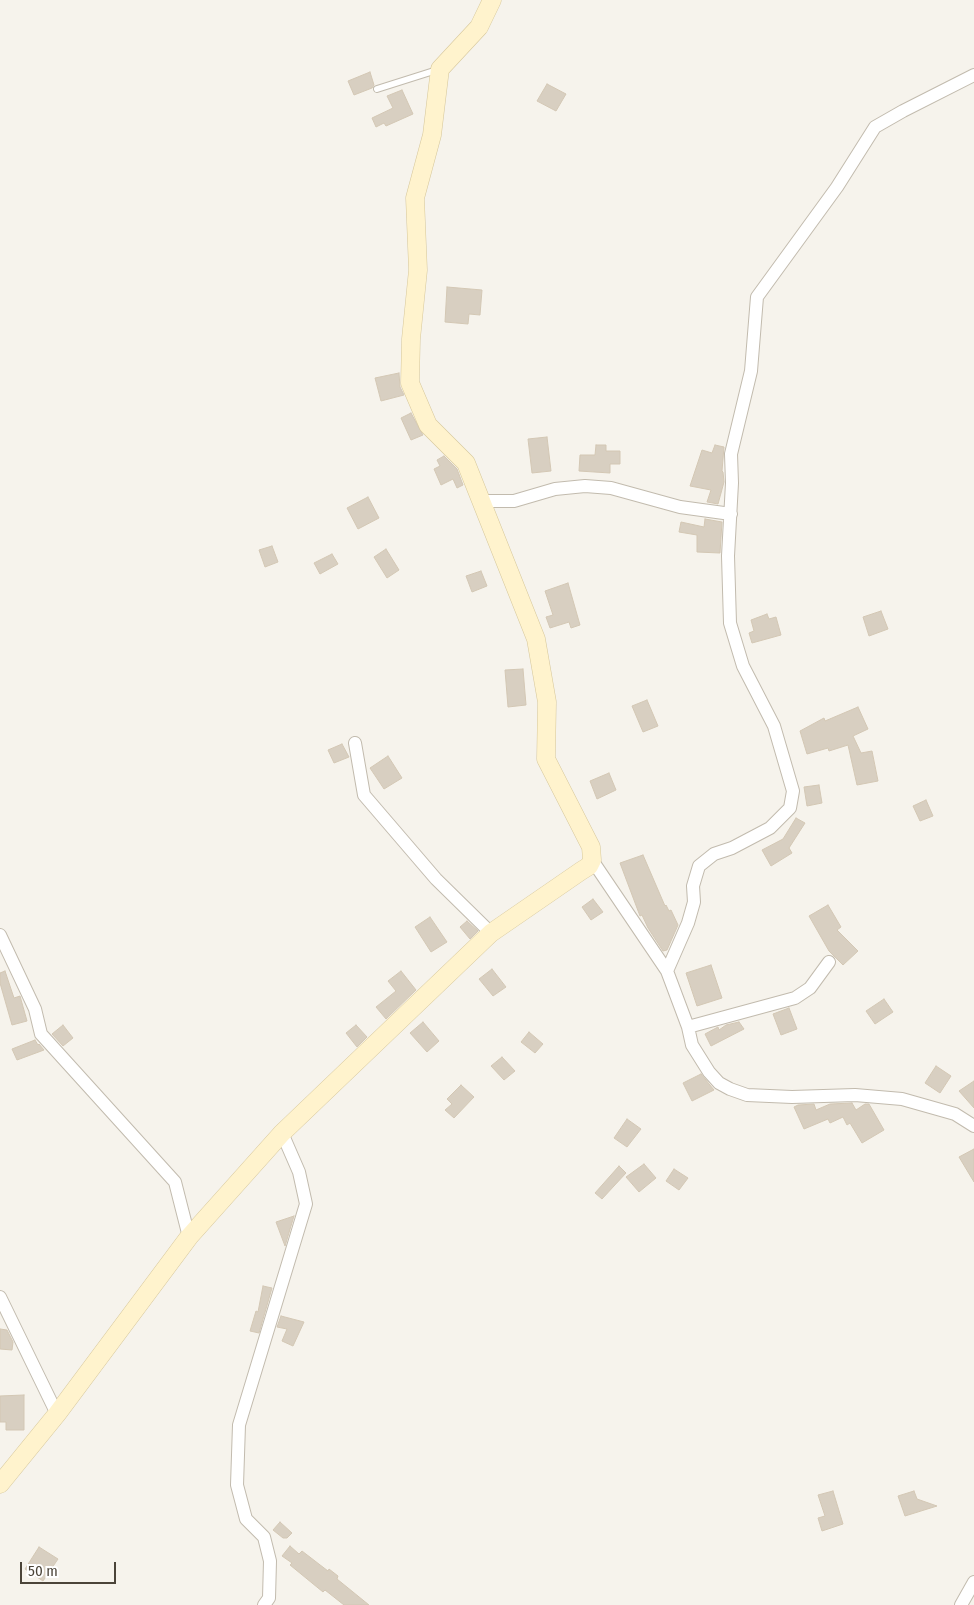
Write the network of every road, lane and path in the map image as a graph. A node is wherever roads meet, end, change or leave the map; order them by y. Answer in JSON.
{"nodes":[{"id":1,"x":492,"y":0,"type":"edge"},
{"id":2,"x":440,"y":69,"type":"junction"},
{"id":3,"x":974,"y":75,"type":"edge"},
{"id":4,"x":377,"y":89,"type":"dead end"},
{"id":5,"x":480,"y":501,"type":"junction"},
{"id":6,"x":731,"y":514,"type":"junction"},
{"id":7,"x":355,"y":743,"type":"dead end"},
{"id":8,"x":592,"y":860,"type":"junction"},
{"id":9,"x":491,"y":933,"type":"junction"},
{"id":10,"x":0,"y":935,"type":"edge"},
{"id":11,"x":829,"y":962,"type":"dead end"},
{"id":12,"x":667,"y":971,"type":"junction"},
{"id":13,"x":688,"y":1027,"type":"junction"},
{"id":14,"x":974,"y":1126,"type":"edge"},
{"id":15,"x":282,"y":1133,"type":"junction"},
{"id":16,"x":189,"y":1237,"type":"junction"},
{"id":17,"x":0,"y":1297,"type":"edge"},
{"id":18,"x":57,"y":1414,"type":"junction"},
{"id":19,"x":0,"y":1484,"type":"edge"},
{"id":20,"x":974,"y":1582,"type":"edge"},
{"id":21,"x":264,"y":1605,"type":"edge"},
{"id":22,"x":961,"y":1605,"type":"edge"}],
"edges":[{"from":1,"to":2,"type":"street"},
{"from":2,"to":4,"type":"lane"},
{"from":2,"to":5,"type":"street"},
{"from":3,"to":6,"type":"street"},
{"from":5,"to":6,"type":"street"},
{"from":5,"to":8,"type":"street"},
{"from":6,"to":12,"type":"street"},
{"from":7,"to":9,"type":"street"},
{"from":8,"to":9,"type":"street"},
{"from":8,"to":12,"type":"street"},
{"from":9,"to":15,"type":"street"},
{"from":10,"to":16,"type":"street"},
{"from":11,"to":13,"type":"street"},
{"from":12,"to":13,"type":"street"},
{"from":13,"to":14,"type":"street"},
{"from":15,"to":16,"type":"street"},
{"from":15,"to":21,"type":"street"},
{"from":16,"to":18,"type":"street"},
{"from":17,"to":18,"type":"street"},
{"from":18,"to":19,"type":"street"},
{"from":20,"to":22,"type":"street"}]}
